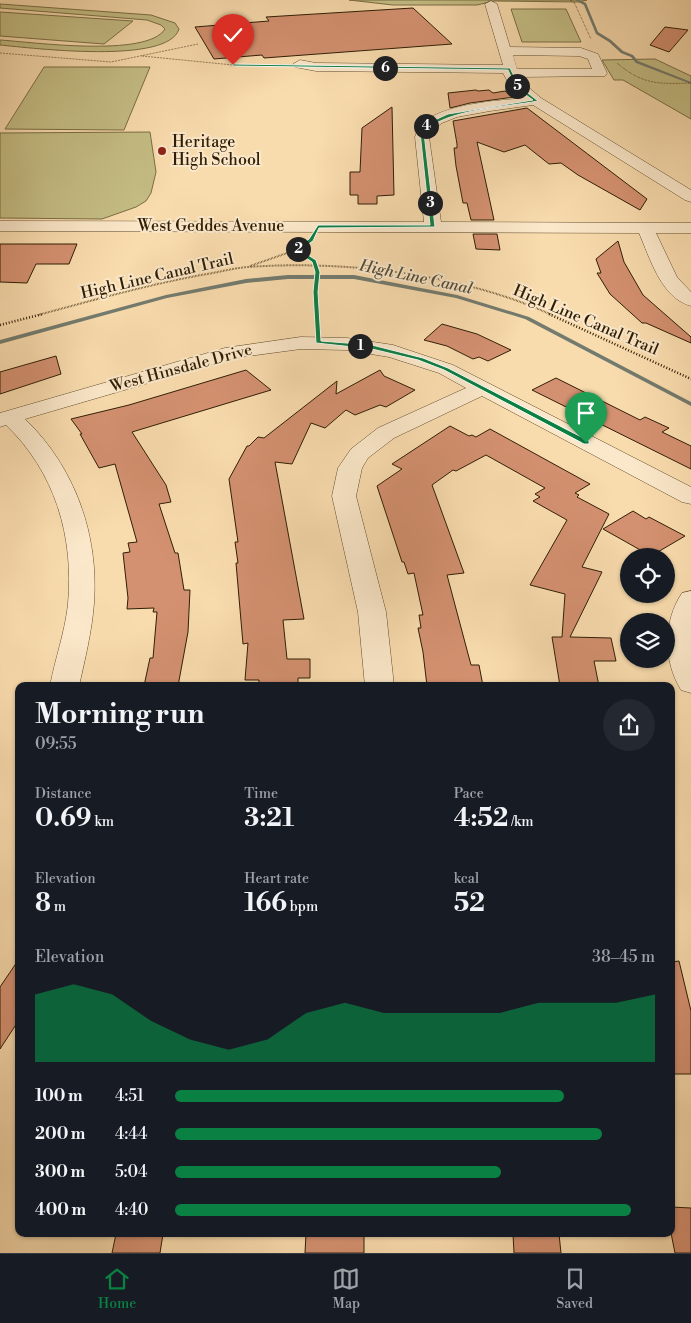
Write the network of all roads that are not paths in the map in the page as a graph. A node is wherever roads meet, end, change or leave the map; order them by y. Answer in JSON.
{"nodes":[{"id":1,"x":491,"y":4,"type":"dead end"},
{"id":2,"x":504,"y":52,"type":"junction"},
{"id":3,"x":534,"y":62,"type":"junction"},
{"id":4,"x":595,"y":62,"type":"dead end"},
{"id":5,"x":300,"y":64,"type":"road end"},
{"id":6,"x":510,"y":71,"type":"junction"},
{"id":7,"x":536,"y":101,"type":"junction"},
{"id":8,"x":691,"y":197,"type":"edge"},
{"id":9,"x":0,"y":226,"type":"edge"},
{"id":10,"x":433,"y":226,"type":"junction"},
{"id":11,"x":645,"y":228,"type":"junction"},
{"id":12,"x":691,"y":228,"type":"edge"},
{"id":13,"x":691,"y":300,"type":"edge"},
{"id":14,"x":482,"y":388,"type":"junction"},
{"id":15,"x":5,"y":419,"type":"edge"},
{"id":16,"x":691,"y":497,"type":"edge"},
{"id":17,"x":691,"y":600,"type":"edge"},
{"id":18,"x":65,"y":682,"type":"edge"},
{"id":19,"x":379,"y":682,"type":"edge"},
{"id":20,"x":691,"y":682,"type":"edge"}],
"edges":[{"from":1,"to":2,"type":"street"},
{"from":2,"to":3,"type":"street"},
{"from":2,"to":6,"type":"street"},
{"from":3,"to":4,"type":"street"},
{"from":3,"to":6,"type":"street"},
{"from":5,"to":6,"type":"street"},
{"from":6,"to":7,"type":"street"},
{"from":7,"to":8,"type":"street"},
{"from":7,"to":10,"type":"street"},
{"from":9,"to":10,"type":"street","name":"West Geddes Avenue"},
{"from":10,"to":11,"type":"street","name":"West Geddes Avenue"},
{"from":11,"to":12,"type":"street","name":"West Geddes Avenue"},
{"from":11,"to":13,"type":"street"},
{"from":14,"to":15,"type":"street","name":"West Hinsdale Drive"},
{"from":14,"to":16,"type":"street","name":"West Hinsdale Drive"},
{"from":14,"to":19,"type":"street"},
{"from":15,"to":18,"type":"street"},
{"from":17,"to":20,"type":"street"}]}
